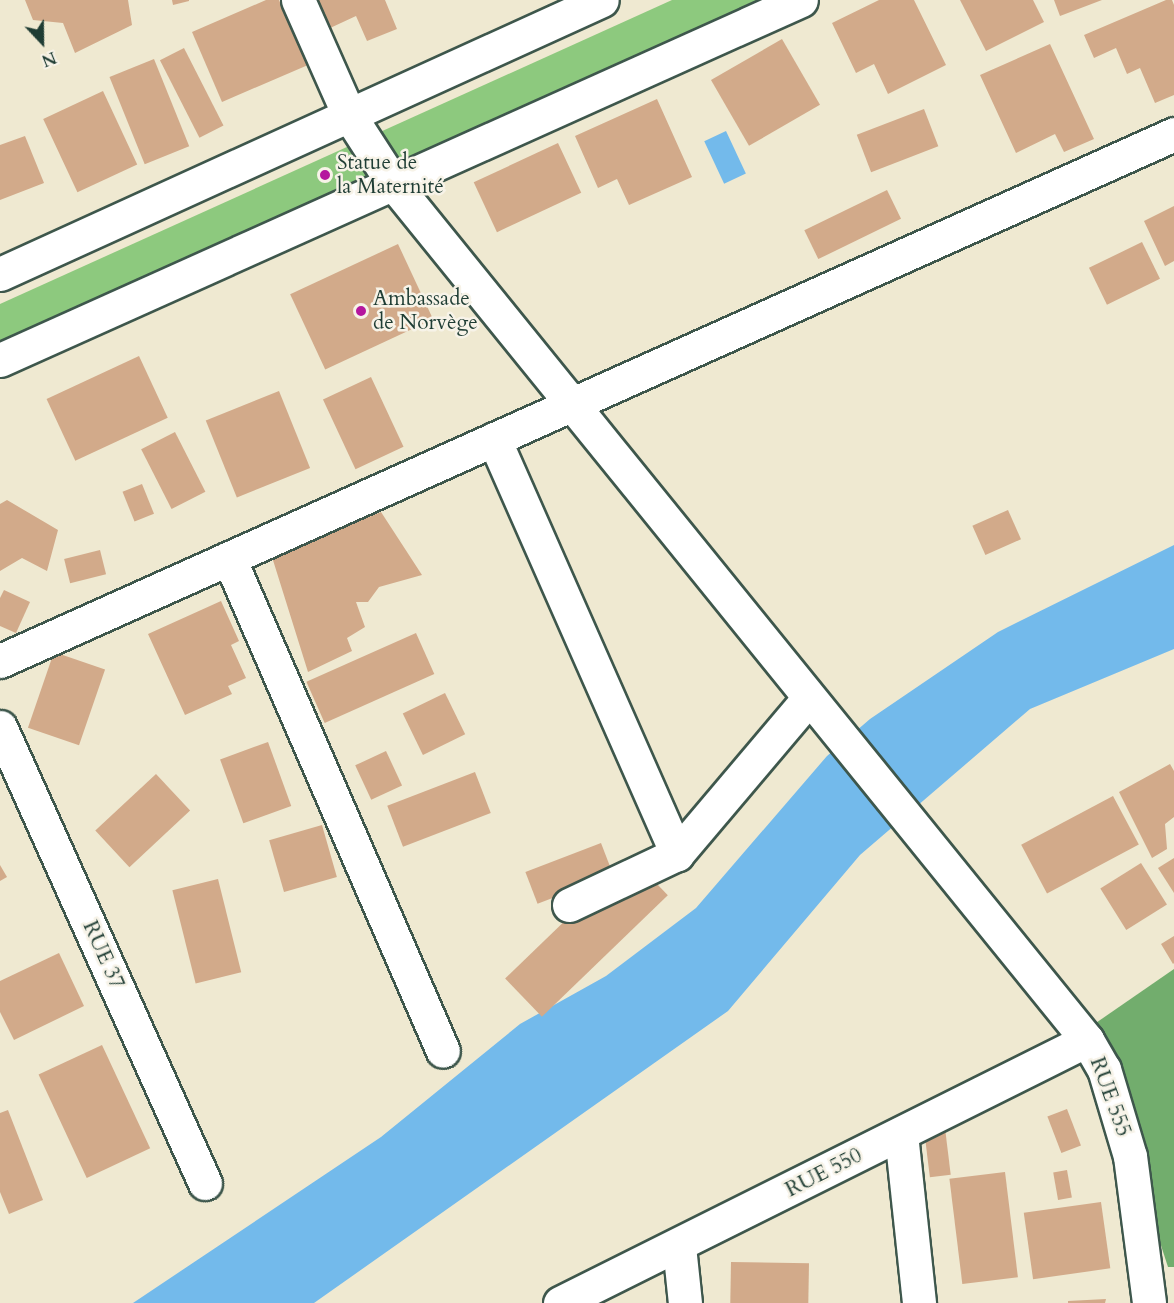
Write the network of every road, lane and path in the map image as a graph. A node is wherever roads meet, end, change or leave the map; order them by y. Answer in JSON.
{"nodes":[{"id":1,"x":298,"y":0,"type":"edge"},
{"id":2,"x":602,"y":0,"type":"edge"},
{"id":3,"x":801,"y":0,"type":"edge"},
{"id":4,"x":349,"y":115,"type":"junction"},
{"id":5,"x":1174,"y":134,"type":"edge"},
{"id":6,"x":393,"y":183,"type":"junction"},
{"id":7,"x":0,"y":274,"type":"edge"},
{"id":8,"x":0,"y":360,"type":"edge"},
{"id":9,"x":571,"y":404,"type":"junction"},
{"id":10,"x":494,"y":439,"type":"junction"},
{"id":11,"x":229,"y":558,"type":"junction"},
{"id":12,"x":0,"y":661,"type":"edge"},
{"id":13,"x":809,"y":698,"type":"junction"},
{"id":14,"x":0,"y":727,"type":"edge"},
{"id":15,"x":677,"y":854,"type":"junction"},
{"id":16,"x":568,"y":905,"type":"dead end"},
{"id":17,"x":1087,"y":1040,"type":"junction"},
{"id":18,"x":443,"y":1051,"type":"dead end"},
{"id":19,"x":901,"y":1134,"type":"junction"},
{"id":20,"x":205,"y":1183,"type":"dead end"},
{"id":21,"x":679,"y":1246,"type":"junction"},
{"id":22,"x":560,"y":1303,"type":"edge"},
{"id":23,"x":686,"y":1303,"type":"edge"},
{"id":24,"x":919,"y":1303,"type":"edge"},
{"id":25,"x":1149,"y":1303,"type":"edge"}],
"edges":[{"from":1,"to":4,"type":"street","name":"RUE 555"},
{"from":2,"to":4,"type":"street"},
{"from":3,"to":6,"type":"street"},
{"from":4,"to":6,"type":"street","name":"RUE 555"},
{"from":4,"to":7,"type":"street"},
{"from":5,"to":9,"type":"street"},
{"from":6,"to":8,"type":"street"},
{"from":6,"to":9,"type":"street","name":"RUE 555"},
{"from":9,"to":10,"type":"street"},
{"from":9,"to":13,"type":"street","name":"RUE 555"},
{"from":10,"to":11,"type":"street"},
{"from":10,"to":15,"type":"street"},
{"from":11,"to":12,"type":"street"},
{"from":11,"to":18,"type":"street"},
{"from":13,"to":15,"type":"street"},
{"from":13,"to":17,"type":"street","name":"RUE 555"},
{"from":14,"to":20,"type":"street","name":"RUE 37"},
{"from":15,"to":16,"type":"street"},
{"from":17,"to":19,"type":"street","name":"RUE 550"},
{"from":17,"to":25,"type":"street","name":"RUE 555"},
{"from":19,"to":21,"type":"street","name":"RUE 550"},
{"from":19,"to":24,"type":"street"},
{"from":21,"to":22,"type":"street","name":"RUE 550"},
{"from":21,"to":23,"type":"street"}]}
